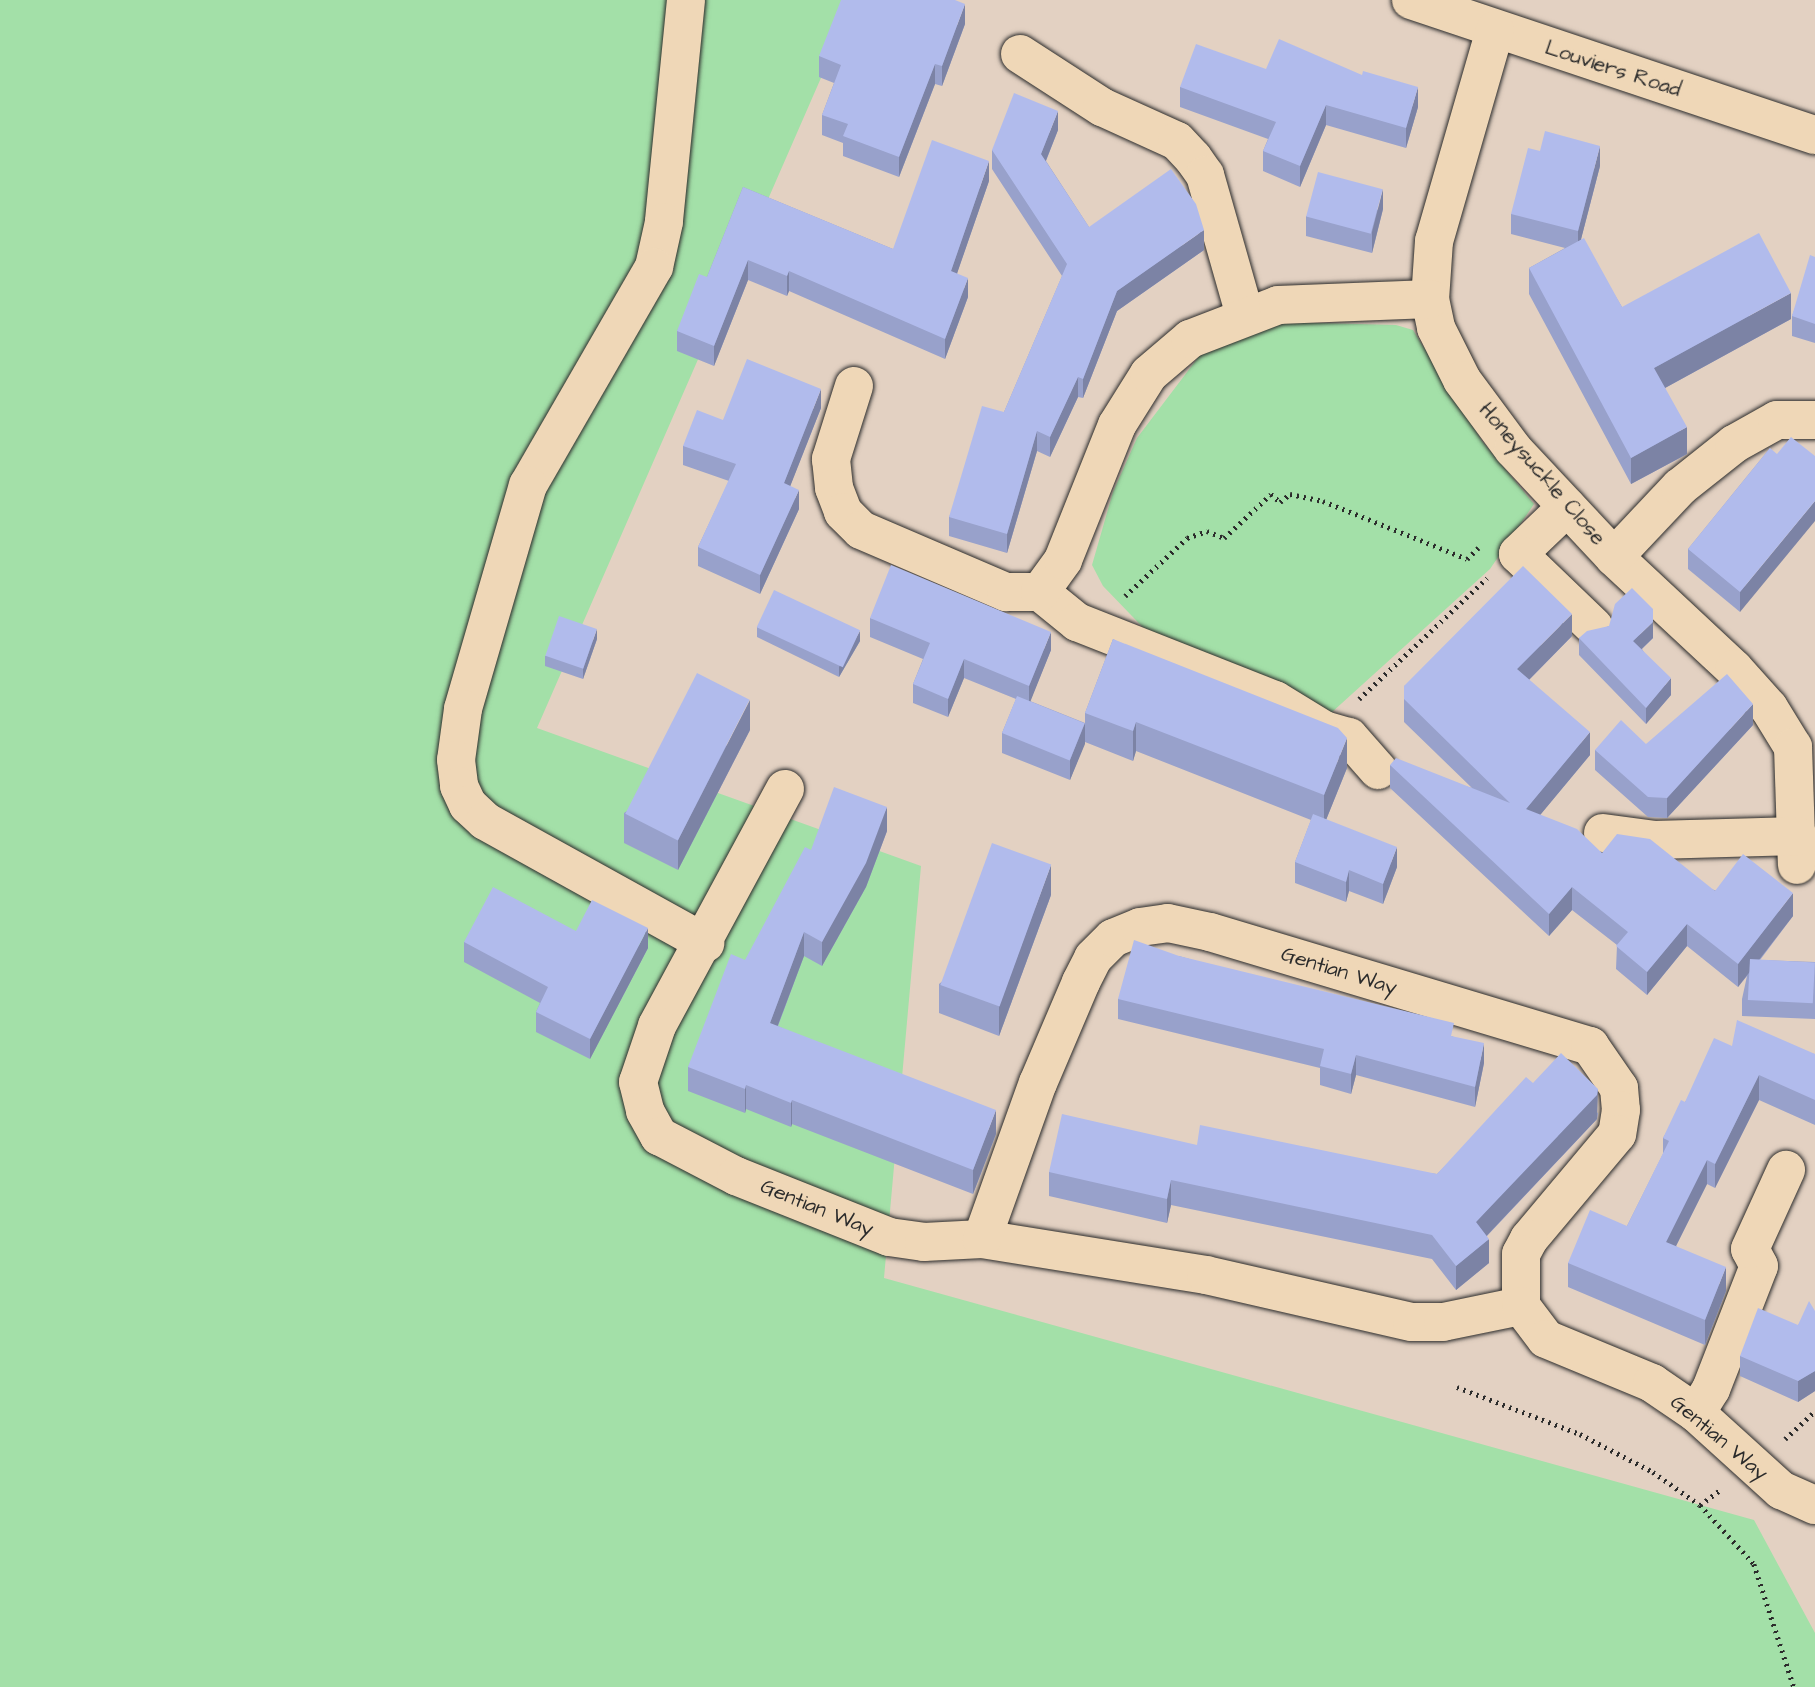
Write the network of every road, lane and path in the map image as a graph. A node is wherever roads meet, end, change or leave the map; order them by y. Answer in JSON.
{"nodes":[{"id":1,"x":686,"y":0,"type":"edge"},
{"id":2,"x":1411,"y":0,"type":"edge"},
{"id":3,"x":1495,"y":30,"type":"junction"},
{"id":4,"x":1020,"y":54,"type":"dead end"},
{"id":5,"x":1815,"y":135,"type":"edge"},
{"id":6,"x":1430,"y":299,"type":"junction"},
{"id":7,"x":1245,"y":315,"type":"junction"},
{"id":8,"x":854,"y":386,"type":"dead end"},
{"id":9,"x":1815,"y":420,"type":"edge"},
{"id":10,"x":1567,"y":507,"type":"junction"},
{"id":11,"x":1518,"y":554,"type":"junction"},
{"id":12,"x":1614,"y":557,"type":"junction"},
{"id":13,"x":1467,"y":559,"type":"dead end"},
{"id":14,"x":1040,"y":592,"type":"junction"},
{"id":15,"x":1123,"y":598,"type":"dead end"},
{"id":16,"x":1594,"y":627,"type":"edge"},
{"id":17,"x":1324,"y":730,"type":"junction"},
{"id":18,"x":1378,"y":770,"type":"dead end"},
{"id":19,"x":785,"y":789,"type":"dead end"},
{"id":20,"x":1603,"y":833,"type":"dead end"},
{"id":21,"x":705,"y":943,"type":"junction"},
{"id":22,"x":1786,"y":1170,"type":"dead end"},
{"id":23,"x":982,"y":1239,"type":"junction"},
{"id":24,"x":1521,"y":1306,"type":"junction"},
{"id":25,"x":1457,"y":1387,"type":"dead end"},
{"id":26,"x":1815,"y":1411,"type":"edge"},
{"id":27,"x":1696,"y":1413,"type":"junction"},
{"id":28,"x":1753,"y":1466,"type":"junction"},
{"id":29,"x":1700,"y":1505,"type":"junction"},
{"id":30,"x":1815,"y":1505,"type":"edge"},
{"id":31,"x":1794,"y":1687,"type":"edge"}],
"edges":[{"from":1,"to":21,"type":"street"},
{"from":2,"to":3,"type":"street","name":"Louviers Road"},
{"from":3,"to":5,"type":"street","name":"Louviers Road"},
{"from":3,"to":6,"type":"street","name":"Honeysuckle Close"},
{"from":4,"to":7,"type":"street"},
{"from":6,"to":7,"type":"street"},
{"from":6,"to":10,"type":"street","name":"Honeysuckle Close"},
{"from":7,"to":14,"type":"street"},
{"from":8,"to":14,"type":"street"},
{"from":9,"to":12,"type":"street"},
{"from":10,"to":11,"type":"street"},
{"from":10,"to":12,"type":"street","name":"Honeysuckle Close"},
{"from":11,"to":16,"type":"street"},
{"from":11,"to":17,"type":"path"},
{"from":12,"to":20,"type":"street","name":"Honeysuckle Close"},
{"from":13,"to":15,"type":"path"},
{"from":14,"to":17,"type":"street"},
{"from":17,"to":18,"type":"street"},
{"from":19,"to":21,"type":"street","name":"Gentian Way"},
{"from":21,"to":23,"type":"street","name":"Gentian Way"},
{"from":22,"to":27,"type":"street"},
{"from":23,"to":24,"type":"street","name":"Gentian Way"},
{"from":23,"to":24,"type":"street","name":"Gentian Way"},
{"from":24,"to":27,"type":"street","name":"Gentian Way"},
{"from":25,"to":29,"type":"path"},
{"from":26,"to":28,"type":"path"},
{"from":27,"to":28,"type":"street","name":"Gentian Way"},
{"from":28,"to":29,"type":"path"},
{"from":28,"to":30,"type":"street","name":"Gentian Way"},
{"from":29,"to":31,"type":"path"}]}
